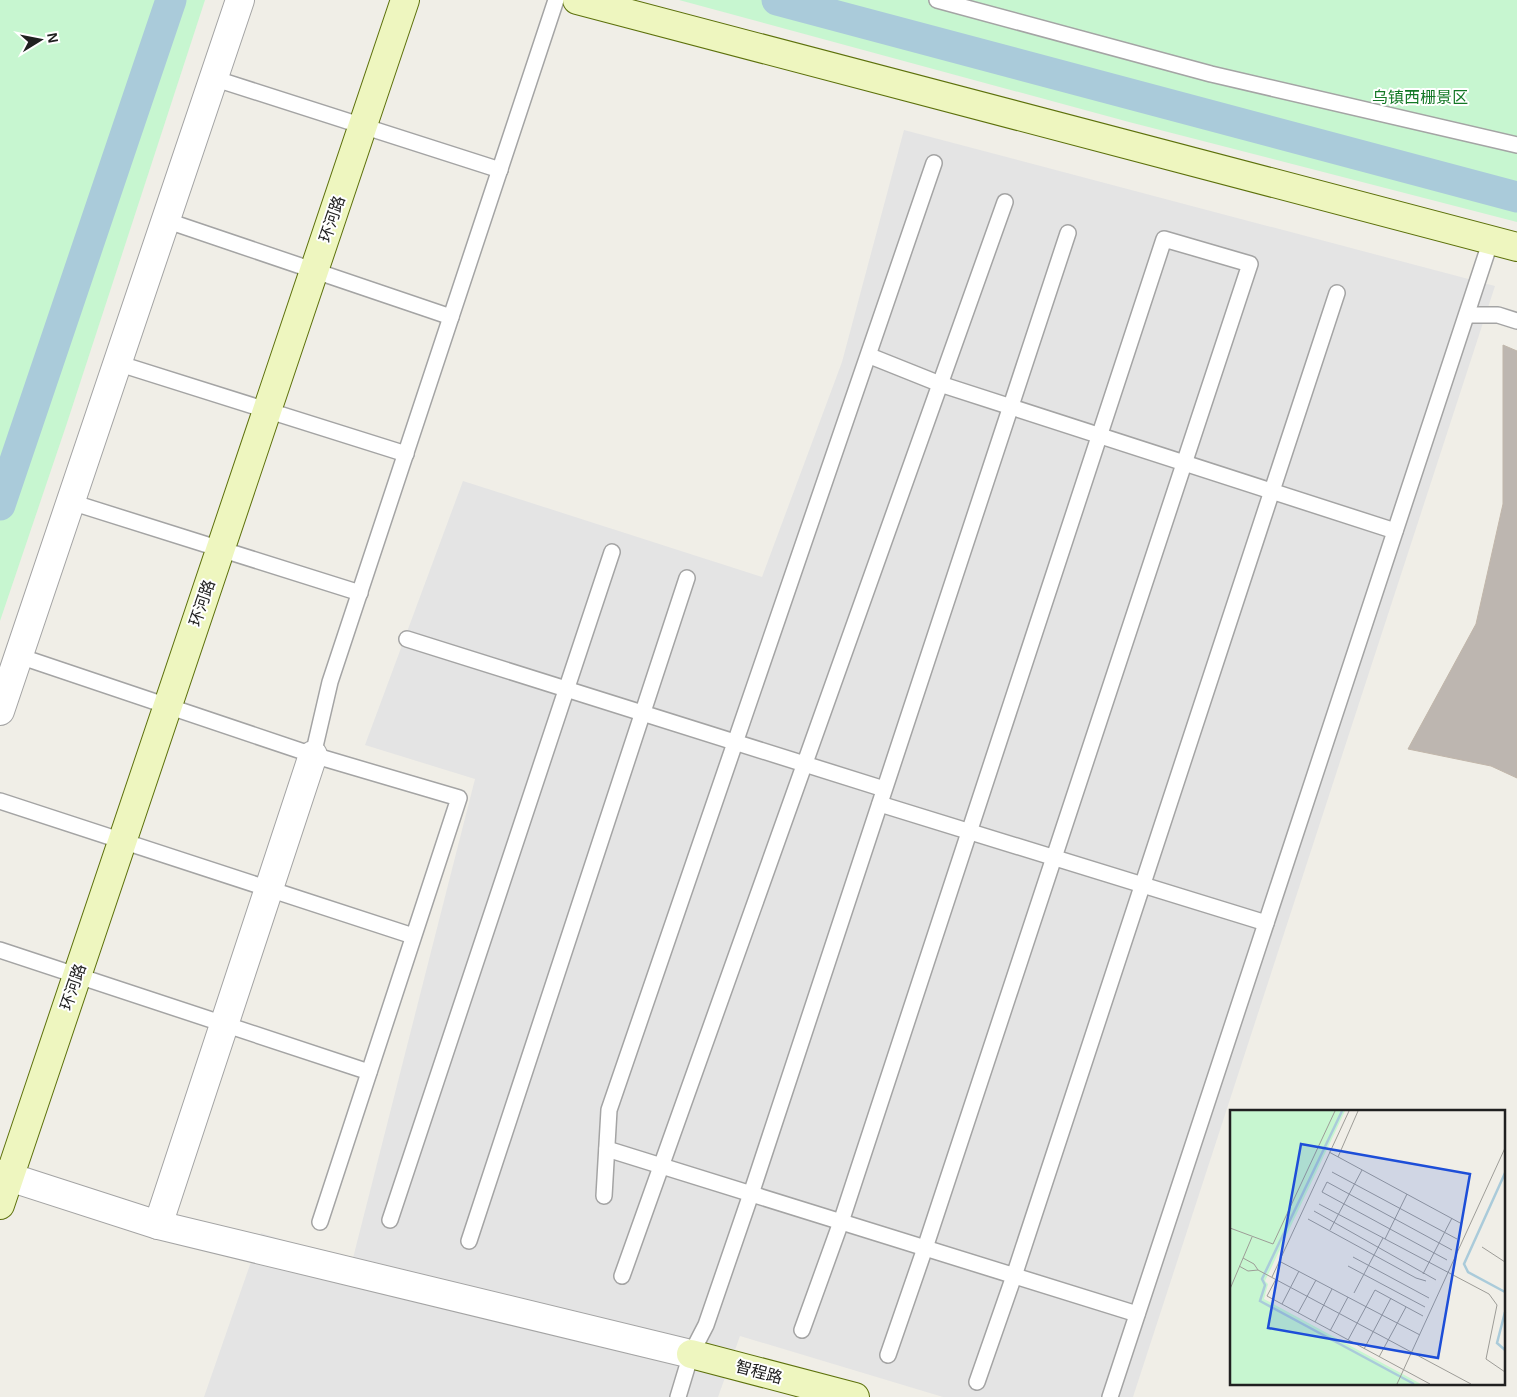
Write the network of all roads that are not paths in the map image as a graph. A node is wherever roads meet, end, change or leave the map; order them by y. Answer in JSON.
{"nodes":[{"id":1,"x":240,"y":0,"type":"edge"},
{"id":2,"x":405,"y":0,"type":"edge"},
{"id":3,"x":556,"y":0,"type":"edge"},
{"id":4,"x":577,"y":0,"type":"edge"},
{"id":5,"x":937,"y":0,"type":"edge"},
{"id":6,"x":213,"y":78,"type":"junction"},
{"id":7,"x":363,"y":126,"type":"junction"},
{"id":8,"x":1517,"y":145,"type":"edge"},
{"id":9,"x":934,"y":163,"type":"dead end"},
{"id":10,"x":500,"y":170,"type":"junction"},
{"id":11,"x":1005,"y":202,"type":"dead end"},
{"id":12,"x":166,"y":220,"type":"junction"},
{"id":13,"x":1068,"y":233,"type":"dead end"},
{"id":14,"x":1504,"y":243,"type":"edge"},
{"id":15,"x":314,"y":270,"type":"junction"},
{"id":16,"x":1337,"y":292,"type":"dead end"},
{"id":17,"x":1467,"y":315,"type":"junction"},
{"id":18,"x":451,"y":317,"type":"junction"},
{"id":19,"x":1517,"y":320,"type":"edge"},
{"id":20,"x":870,"y":356,"type":"junction"},
{"id":21,"x":117,"y":363,"type":"junction"},
{"id":22,"x":940,"y":384,"type":"junction"},
{"id":23,"x":1010,"y":406,"type":"junction"},
{"id":24,"x":267,"y":411,"type":"junction"},
{"id":25,"x":1100,"y":436,"type":"junction"},
{"id":26,"x":406,"y":454,"type":"junction"},
{"id":27,"x":1184,"y":463,"type":"junction"},
{"id":28,"x":1272,"y":491,"type":"junction"},
{"id":29,"x":70,"y":502,"type":"junction"},
{"id":30,"x":1395,"y":531,"type":"junction"},
{"id":31,"x":220,"y":549,"type":"junction"},
{"id":32,"x":612,"y":552,"type":"dead end"},
{"id":33,"x":687,"y":578,"type":"dead end"},
{"id":34,"x":360,"y":593,"type":"junction"},
{"id":35,"x":407,"y":639,"type":"dead end"},
{"id":36,"x":18,"y":656,"type":"junction"},
{"id":37,"x":566,"y":689,"type":"junction"},
{"id":38,"x":167,"y":706,"type":"junction"},
{"id":39,"x":0,"y":711,"type":"edge"},
{"id":40,"x":642,"y":713,"type":"junction"},
{"id":41,"x":735,"y":742,"type":"junction"},
{"id":42,"x":314,"y":755,"type":"junction"},
{"id":43,"x":804,"y":764,"type":"junction"},
{"id":44,"x":882,"y":797,"type":"junction"},
{"id":45,"x":0,"y":801,"type":"edge"},
{"id":46,"x":969,"y":831,"type":"junction"},
{"id":47,"x":122,"y":841,"type":"junction"},
{"id":48,"x":1054,"y":858,"type":"junction"},
{"id":49,"x":1143,"y":885,"type":"junction"},
{"id":50,"x":269,"y":889,"type":"junction"},
{"id":51,"x":1266,"y":923,"type":"junction"},
{"id":52,"x":413,"y":936,"type":"junction"},
{"id":53,"x":0,"y":950,"type":"edge"},
{"id":54,"x":77,"y":976,"type":"junction"},
{"id":55,"x":224,"y":1025,"type":"junction"},
{"id":56,"x":369,"y":1072,"type":"junction"},
{"id":57,"x":607,"y":1149,"type":"junction"},
{"id":58,"x":662,"y":1166,"type":"junction"},
{"id":59,"x":5,"y":1176,"type":"edge"},
{"id":60,"x":751,"y":1194,"type":"junction"},
{"id":61,"x":604,"y":1196,"type":"dead end"},
{"id":62,"x":0,"y":1206,"type":"edge"},
{"id":63,"x":390,"y":1220,"type":"dead end"},
{"id":64,"x":320,"y":1222,"type":"dead end"},
{"id":65,"x":840,"y":1222,"type":"junction"},
{"id":66,"x":158,"y":1225,"type":"junction"},
{"id":67,"x":468,"y":1241,"type":"dead end"},
{"id":68,"x":925,"y":1248,"type":"junction"},
{"id":69,"x":622,"y":1276,"type":"dead end"},
{"id":70,"x":1014,"y":1276,"type":"junction"},
{"id":71,"x":1138,"y":1314,"type":"junction"},
{"id":72,"x":802,"y":1330,"type":"dead end"},
{"id":73,"x":691,"y":1354,"type":"junction"},
{"id":74,"x":888,"y":1355,"type":"dead end"},
{"id":75,"x":977,"y":1382,"type":"dead end"},
{"id":76,"x":678,"y":1397,"type":"edge"},
{"id":77,"x":855,"y":1397,"type":"edge"},
{"id":78,"x":1110,"y":1397,"type":"edge"}],
"edges":[{"from":1,"to":6,"type":"street"},
{"from":2,"to":7,"type":"street","name":"环河路"},
{"from":3,"to":10,"type":"lane"},
{"from":4,"to":14,"type":"street"},
{"from":5,"to":8,"type":"lane"},
{"from":6,"to":7,"type":"lane"},
{"from":6,"to":12,"type":"street"},
{"from":7,"to":10,"type":"lane"},
{"from":7,"to":15,"type":"street","name":"环河路"},
{"from":9,"to":20,"type":"lane"},
{"from":10,"to":18,"type":"lane"},
{"from":11,"to":22,"type":"lane"},
{"from":12,"to":15,"type":"lane"},
{"from":12,"to":21,"type":"street"},
{"from":13,"to":23,"type":"lane"},
{"from":14,"to":17,"type":"lane"},
{"from":15,"to":18,"type":"lane"},
{"from":15,"to":24,"type":"street","name":"环河路"},
{"from":16,"to":28,"type":"lane"},
{"from":17,"to":19,"type":"lane"},
{"from":17,"to":30,"type":"lane"},
{"from":18,"to":26,"type":"lane"},
{"from":20,"to":22,"type":"lane"},
{"from":20,"to":41,"type":"lane"},
{"from":21,"to":24,"type":"lane"},
{"from":21,"to":29,"type":"street"},
{"from":22,"to":23,"type":"lane"},
{"from":22,"to":43,"type":"lane"},
{"from":23,"to":25,"type":"lane"},
{"from":23,"to":44,"type":"lane"},
{"from":24,"to":26,"type":"lane"},
{"from":24,"to":31,"type":"street","name":"环河路"},
{"from":25,"to":27,"type":"lane"},
{"from":25,"to":27,"type":"lane"},
{"from":25,"to":46,"type":"lane"},
{"from":26,"to":34,"type":"lane"},
{"from":27,"to":28,"type":"lane"},
{"from":27,"to":48,"type":"lane"},
{"from":28,"to":30,"type":"lane"},
{"from":28,"to":49,"type":"lane"},
{"from":29,"to":31,"type":"lane"},
{"from":29,"to":36,"type":"street"},
{"from":30,"to":51,"type":"lane"},
{"from":31,"to":34,"type":"lane"},
{"from":31,"to":38,"type":"street","name":"环河路"},
{"from":32,"to":37,"type":"lane"},
{"from":33,"to":40,"type":"lane"},
{"from":34,"to":42,"type":"lane"},
{"from":35,"to":37,"type":"lane"},
{"from":36,"to":38,"type":"lane"},
{"from":36,"to":39,"type":"street"},
{"from":37,"to":40,"type":"lane"},
{"from":37,"to":63,"type":"lane"},
{"from":38,"to":42,"type":"lane"},
{"from":38,"to":47,"type":"street","name":"环河路"},
{"from":40,"to":41,"type":"lane"},
{"from":40,"to":67,"type":"lane"},
{"from":41,"to":43,"type":"lane"},
{"from":41,"to":57,"type":"lane"},
{"from":42,"to":50,"type":"street"},
{"from":42,"to":52,"type":"lane"},
{"from":43,"to":44,"type":"lane"},
{"from":43,"to":58,"type":"lane"},
{"from":44,"to":46,"type":"lane"},
{"from":44,"to":60,"type":"lane"},
{"from":45,"to":47,"type":"lane"},
{"from":46,"to":48,"type":"lane"},
{"from":46,"to":65,"type":"lane"},
{"from":47,"to":50,"type":"lane"},
{"from":47,"to":54,"type":"street","name":"环河路"},
{"from":48,"to":49,"type":"lane"},
{"from":48,"to":68,"type":"lane"},
{"from":49,"to":51,"type":"lane"},
{"from":49,"to":70,"type":"lane"},
{"from":50,"to":52,"type":"lane"},
{"from":50,"to":55,"type":"street"},
{"from":51,"to":71,"type":"lane"},
{"from":52,"to":56,"type":"lane"},
{"from":53,"to":54,"type":"lane"},
{"from":54,"to":55,"type":"lane"},
{"from":54,"to":59,"type":"street","name":"环河路"},
{"from":55,"to":56,"type":"lane"},
{"from":55,"to":66,"type":"street"},
{"from":56,"to":64,"type":"lane"},
{"from":57,"to":58,"type":"lane"},
{"from":57,"to":61,"type":"lane"},
{"from":58,"to":60,"type":"lane"},
{"from":58,"to":69,"type":"lane"},
{"from":59,"to":62,"type":"street","name":"环河路"},
{"from":59,"to":66,"type":"street"},
{"from":60,"to":65,"type":"lane"},
{"from":60,"to":73,"type":"lane"},
{"from":65,"to":68,"type":"lane"},
{"from":65,"to":72,"type":"lane"},
{"from":66,"to":73,"type":"street"},
{"from":68,"to":70,"type":"lane"},
{"from":68,"to":74,"type":"lane"},
{"from":70,"to":71,"type":"lane"},
{"from":70,"to":75,"type":"lane"},
{"from":71,"to":78,"type":"lane"},
{"from":73,"to":76,"type":"lane"},
{"from":73,"to":77,"type":"street","name":"智程路"}]}
